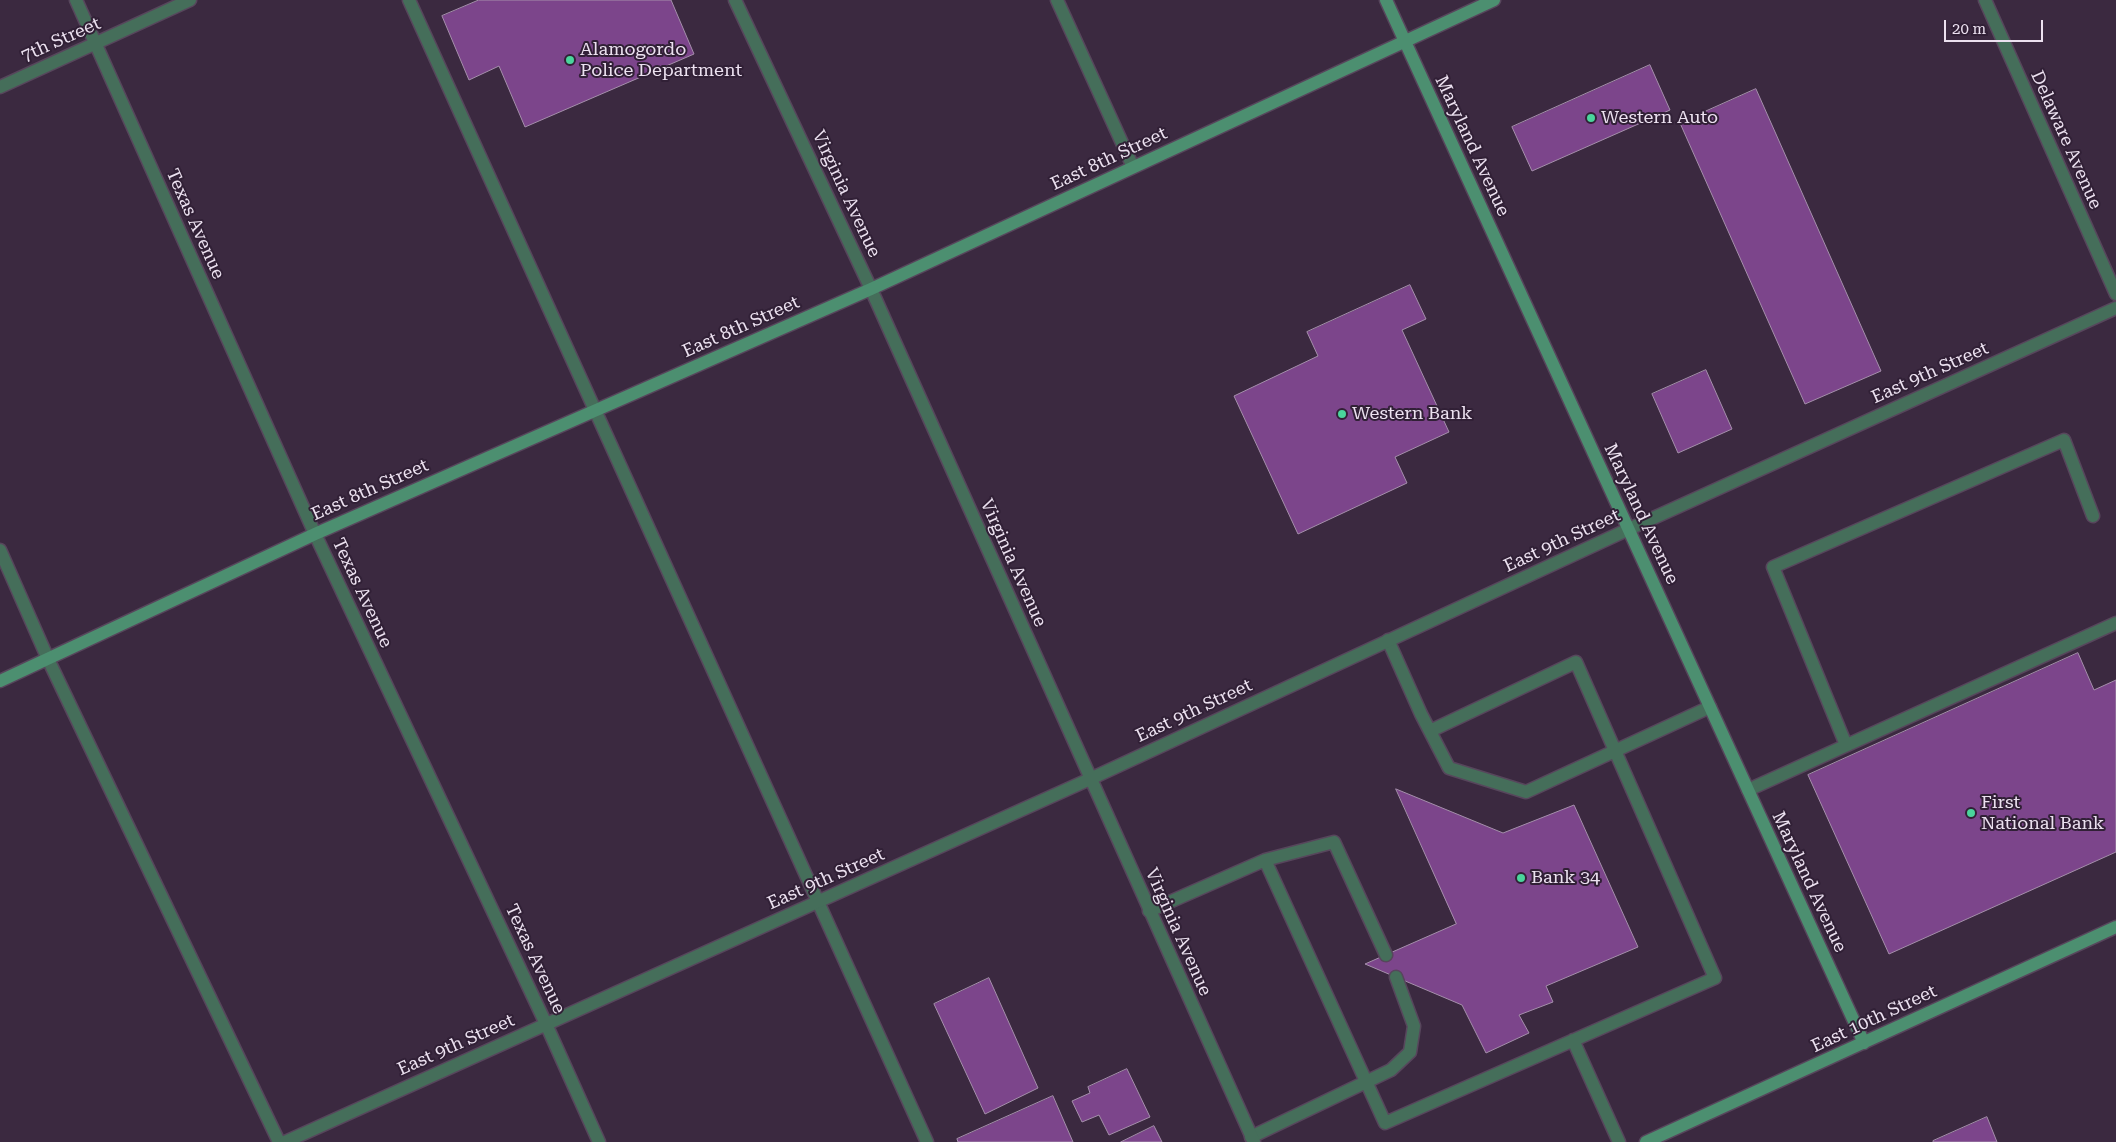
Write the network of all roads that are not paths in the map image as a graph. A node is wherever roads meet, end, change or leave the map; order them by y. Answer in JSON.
{"nodes":[{"id":1,"x":76,"y":0,"type":"edge"},
{"id":2,"x":190,"y":0,"type":"edge"},
{"id":3,"x":409,"y":0,"type":"edge"},
{"id":4,"x":736,"y":0,"type":"edge"},
{"id":5,"x":1057,"y":0,"type":"edge"},
{"id":6,"x":1386,"y":0,"type":"edge"},
{"id":7,"x":1494,"y":0,"type":"edge"},
{"id":8,"x":1985,"y":0,"type":"edge"},
{"id":9,"x":1404,"y":41,"type":"junction"},
{"id":10,"x":95,"y":44,"type":"junction"},
{"id":11,"x":0,"y":87,"type":"edge"},
{"id":12,"x":1133,"y":167,"type":"junction"},
{"id":13,"x":871,"y":289,"type":"junction"},
{"id":14,"x":2116,"y":294,"type":"edge"},
{"id":15,"x":2116,"y":308,"type":"edge"},
{"id":16,"x":594,"y":411,"type":"junction"},
{"id":17,"x":2093,"y":516,"type":"dead end"},
{"id":18,"x":1629,"y":529,"type":"junction"},
{"id":19,"x":315,"y":534,"type":"junction"},
{"id":20,"x":0,"y":550,"type":"edge"},
{"id":21,"x":2116,"y":623,"type":"edge"},
{"id":22,"x":1388,"y":640,"type":"junction"},
{"id":23,"x":48,"y":659,"type":"junction"},
{"id":24,"x":0,"y":681,"type":"edge"},
{"id":25,"x":1710,"y":707,"type":"junction"},
{"id":26,"x":1430,"y":732,"type":"junction"},
{"id":27,"x":1846,"y":746,"type":"junction"},
{"id":28,"x":1615,"y":751,"type":"junction"},
{"id":29,"x":1090,"y":779,"type":"junction"},
{"id":30,"x":1748,"y":790,"type":"junction"},
{"id":31,"x":1265,"y":860,"type":"junction"},
{"id":32,"x":817,"y":902,"type":"junction"},
{"id":33,"x":1149,"y":910,"type":"junction"},
{"id":34,"x":2116,"y":926,"type":"edge"},
{"id":35,"x":1386,"y":955,"type":"dead end"},
{"id":36,"x":1396,"y":977,"type":"dead end"},
{"id":37,"x":546,"y":1024,"type":"junction"},
{"id":38,"x":1573,"y":1040,"type":"junction"},
{"id":39,"x":1864,"y":1043,"type":"junction"},
{"id":40,"x":1366,"y":1082,"type":"junction"},
{"id":41,"x":1666,"y":1138,"type":"edge"},
{"id":42,"x":1253,"y":1140,"type":"edge"},
{"id":43,"x":279,"y":1142,"type":"edge"},
{"id":44,"x":285,"y":1142,"type":"edge"},
{"id":45,"x":599,"y":1142,"type":"edge"},
{"id":46,"x":927,"y":1142,"type":"edge"},
{"id":47,"x":1620,"y":1142,"type":"edge"},
{"id":48,"x":1646,"y":1142,"type":"edge"}],
"edges":[{"from":1,"to":10,"type":"street","name":"Texas Avenue"},
{"from":2,"to":10,"type":"street","name":"7th Street"},
{"from":3,"to":16,"type":"street"},
{"from":4,"to":13,"type":"street","name":"Virginia Avenue"},
{"from":5,"to":12,"type":"street"},
{"from":6,"to":9,"type":"street","name":"Maryland Avenue"},
{"from":7,"to":9,"type":"street","name":"East 8th Street"},
{"from":8,"to":14,"type":"street","name":"Delaware Avenue"},
{"from":9,"to":12,"type":"street","name":"East 8th Street"},
{"from":9,"to":18,"type":"street","name":"Maryland Avenue"},
{"from":10,"to":11,"type":"street","name":"7th Street"},
{"from":10,"to":19,"type":"street","name":"Texas Avenue"},
{"from":12,"to":13,"type":"street","name":"East 8th Street"},
{"from":13,"to":16,"type":"street","name":"East 8th Street"},
{"from":13,"to":29,"type":"street","name":"Virginia Avenue"},
{"from":15,"to":18,"type":"street","name":"East 9th Street"},
{"from":16,"to":19,"type":"street","name":"East 8th Street"},
{"from":16,"to":32,"type":"street"},
{"from":17,"to":27,"type":"street"},
{"from":18,"to":22,"type":"street","name":"East 9th Street"},
{"from":18,"to":25,"type":"street","name":"Maryland Avenue"},
{"from":19,"to":23,"type":"street","name":"East 8th Street"},
{"from":19,"to":37,"type":"street","name":"Texas Avenue"},
{"from":20,"to":23,"type":"street"},
{"from":21,"to":27,"type":"street"},
{"from":22,"to":26,"type":"street"},
{"from":22,"to":29,"type":"street","name":"East 9th Street"},
{"from":23,"to":24,"type":"street","name":"East 8th Street"},
{"from":23,"to":43,"type":"street"},
{"from":25,"to":28,"type":"street"},
{"from":25,"to":30,"type":"street","name":"Maryland Avenue"},
{"from":26,"to":28,"type":"street"},
{"from":26,"to":28,"type":"street"},
{"from":27,"to":30,"type":"street"},
{"from":28,"to":38,"type":"street"},
{"from":29,"to":32,"type":"street","name":"East 9th Street"},
{"from":29,"to":33,"type":"street","name":"Virginia Avenue"},
{"from":30,"to":39,"type":"street","name":"Maryland Avenue"},
{"from":31,"to":33,"type":"street"},
{"from":31,"to":35,"type":"street"},
{"from":31,"to":40,"type":"street"},
{"from":32,"to":37,"type":"street","name":"East 9th Street"},
{"from":32,"to":46,"type":"street"},
{"from":33,"to":42,"type":"street","name":"Virginia Avenue"},
{"from":34,"to":39,"type":"street","name":"East 10th Street"},
{"from":36,"to":40,"type":"street"},
{"from":37,"to":44,"type":"street","name":"East 9th Street"},
{"from":37,"to":45,"type":"street","name":"Texas Avenue"},
{"from":38,"to":40,"type":"street"},
{"from":38,"to":47,"type":"street"},
{"from":39,"to":41,"type":"street","name":"East 10th Street"},
{"from":40,"to":42,"type":"street"},
{"from":41,"to":48,"type":"street","name":"East 10th Street"}]}
